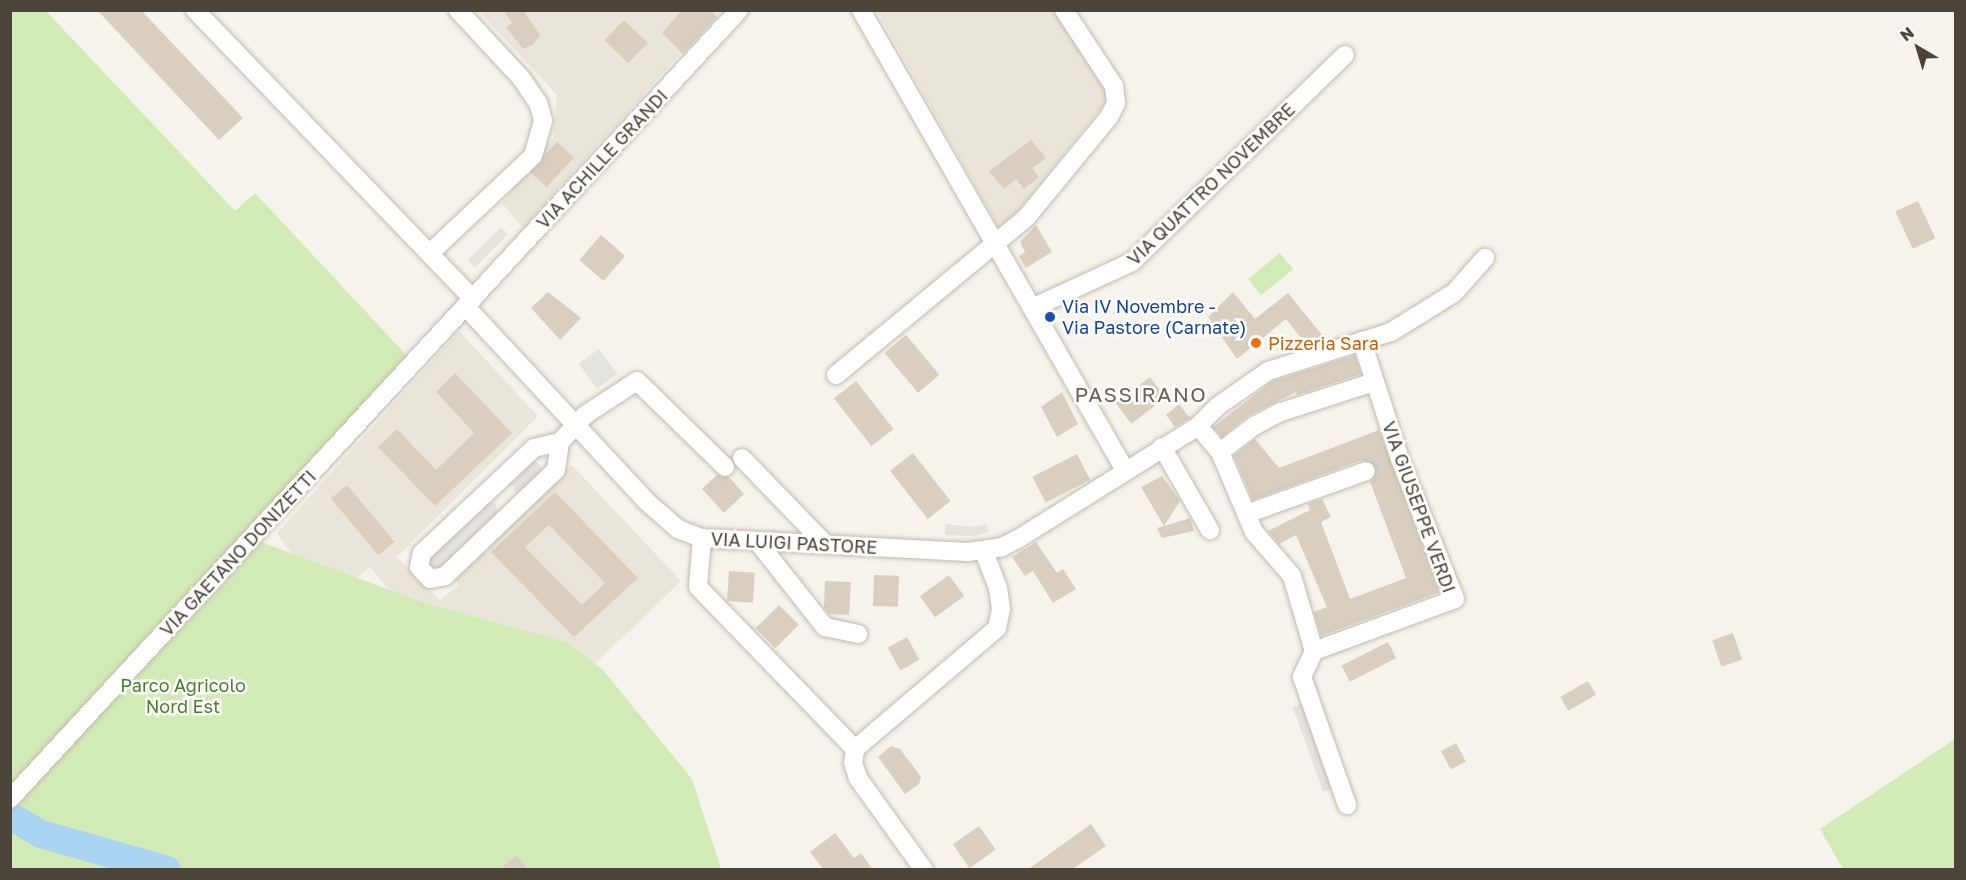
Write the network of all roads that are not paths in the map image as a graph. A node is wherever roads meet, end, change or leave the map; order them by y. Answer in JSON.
{"nodes":[{"id":1,"x":195,"y":10,"type":"edge"},
{"id":2,"x":458,"y":10,"type":"edge"},
{"id":3,"x":739,"y":10,"type":"edge"},
{"id":4,"x":861,"y":10,"type":"edge"},
{"id":5,"x":1064,"y":10,"type":"edge"},
{"id":6,"x":1345,"y":55,"type":"dead end"},
{"id":7,"x":994,"y":243,"type":"junction"},
{"id":8,"x":430,"y":252,"type":"junction"},
{"id":9,"x":1485,"y":258,"type":"dead end"},
{"id":10,"x":469,"y":303,"type":"junction"},
{"id":11,"x":1032,"y":308,"type":"junction"},
{"id":12,"x":1362,"y":341,"type":"junction"},
{"id":13,"x":836,"y":375,"type":"dead end"},
{"id":14,"x":1374,"y":382,"type":"junction"},
{"id":15,"x":575,"y":424,"type":"junction"},
{"id":16,"x":1198,"y":426,"type":"junction"},
{"id":17,"x":560,"y":442,"type":"junction"},
{"id":18,"x":1162,"y":447,"type":"junction"},
{"id":19,"x":1220,"y":452,"type":"junction"},
{"id":20,"x":741,"y":458,"type":"dead end"},
{"id":21,"x":725,"y":467,"type":"dead end"},
{"id":22,"x":1125,"y":470,"type":"junction"},
{"id":23,"x":1366,"y":471,"type":"tunnel mouth"},
{"id":24,"x":495,"y":484,"type":"junction"},
{"id":25,"x":517,"y":507,"type":"junction"},
{"id":26,"x":1249,"y":513,"type":"junction"},
{"id":27,"x":1210,"y":530,"type":"dead end"},
{"id":28,"x":702,"y":538,"type":"junction"},
{"id":29,"x":757,"y":540,"type":"junction"},
{"id":30,"x":825,"y":544,"type":"junction"},
{"id":31,"x":984,"y":551,"type":"junction"},
{"id":32,"x":858,"y":634,"type":"dead end"},
{"id":33,"x":1314,"y":651,"type":"junction"},
{"id":34,"x":855,"y":749,"type":"junction"},
{"id":35,"x":15,"y":794,"type":"edge"},
{"id":36,"x":1347,"y":805,"type":"dead end"},
{"id":37,"x":924,"y":870,"type":"edge"}],
"edges":[{"from":1,"to":8,"type":"street"},
{"from":2,"to":8,"type":"street"},
{"from":3,"to":10,"type":"street","name":"VIA ACHILLE GRANDI"},
{"from":4,"to":7,"type":"street"},
{"from":5,"to":7,"type":"street"},
{"from":6,"to":11,"type":"street","name":"VIA QUATTRO NOVEMBRE"},
{"from":7,"to":11,"type":"street"},
{"from":7,"to":13,"type":"street"},
{"from":8,"to":10,"type":"street"},
{"from":9,"to":12,"type":"street"},
{"from":10,"to":15,"type":"street","name":"VIA LUIGI PASTORE"},
{"from":10,"to":35,"type":"street","name":"VIA GAETANO DONIZETTI"},
{"from":11,"to":22,"type":"street"},
{"from":12,"to":14,"type":"street","name":"VIA GIUSEPPE VERDI"},
{"from":12,"to":16,"type":"street"},
{"from":14,"to":19,"type":"street"},
{"from":14,"to":33,"type":"street","name":"VIA GIUSEPPE VERDI"},
{"from":15,"to":17,"type":"street"},
{"from":15,"to":21,"type":"street"},
{"from":15,"to":28,"type":"street","name":"VIA LUIGI PASTORE"},
{"from":16,"to":18,"type":"street"},
{"from":16,"to":19,"type":"street"},
{"from":17,"to":24,"type":"street"},
{"from":17,"to":25,"type":"street"},
{"from":18,"to":22,"type":"street"},
{"from":18,"to":27,"type":"street"},
{"from":19,"to":26,"type":"street"},
{"from":20,"to":30,"type":"street"},
{"from":22,"to":31,"type":"street","name":"VIA LUIGI PASTORE"},
{"from":23,"to":26,"type":"street"},
{"from":24,"to":25,"type":"street"},
{"from":24,"to":25,"type":"street"},
{"from":26,"to":33,"type":"street"},
{"from":28,"to":29,"type":"street","name":"VIA LUIGI PASTORE"},
{"from":28,"to":34,"type":"street"},
{"from":29,"to":30,"type":"street","name":"VIA LUIGI PASTORE"},
{"from":29,"to":32,"type":"street"},
{"from":30,"to":31,"type":"street","name":"VIA LUIGI PASTORE"},
{"from":31,"to":34,"type":"street"},
{"from":33,"to":36,"type":"street"},
{"from":34,"to":37,"type":"street"}]}
